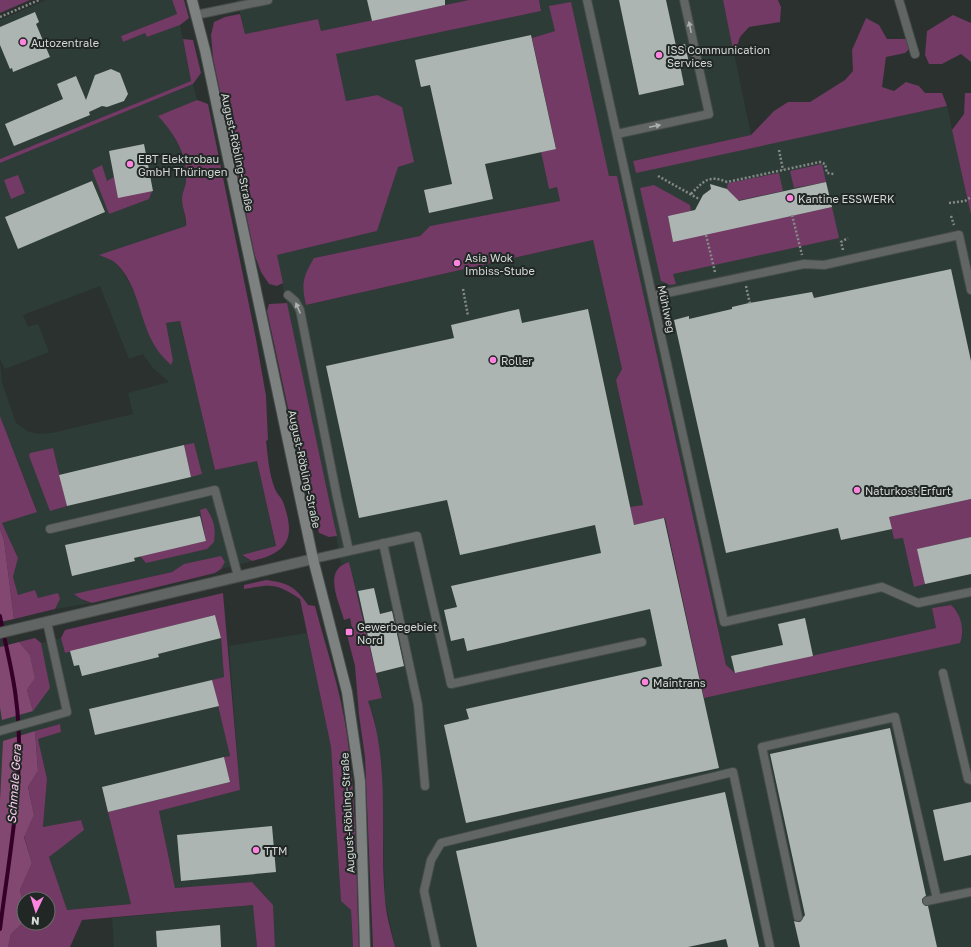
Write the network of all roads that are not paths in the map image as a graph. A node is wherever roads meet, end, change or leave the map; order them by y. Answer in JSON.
{"nodes":[{"id":1,"x":192,"y":0,"type":"edge"},
{"id":2,"x":268,"y":0,"type":"edge"},
{"id":3,"x":588,"y":0,"type":"edge"},
{"id":4,"x":684,"y":0,"type":"edge"},
{"id":5,"x":899,"y":0,"type":"edge"},
{"id":6,"x":196,"y":15,"type":"junction"},
{"id":7,"x":915,"y":54,"type":"dead end"},
{"id":8,"x":617,"y":134,"type":"junction"},
{"id":9,"x":971,"y":290,"type":"edge"},
{"id":10,"x":288,"y":295,"type":"dead end"},
{"id":11,"x":653,"y":296,"type":"junction"},
{"id":12,"x":50,"y":529,"type":"dead end"},
{"id":13,"x":383,"y":543,"type":"junction"},
{"id":14,"x":349,"y":551,"type":"junction"},
{"id":15,"x":313,"y":558,"type":"junction"},
{"id":16,"x":238,"y":576,"type":"junction"},
{"id":17,"x":971,"y":592,"type":"edge"},
{"id":18,"x":47,"y":622,"type":"junction"},
{"id":19,"x":0,"y":633,"type":"edge"},
{"id":20,"x":642,"y":642,"type":"dead end"},
{"id":21,"x":944,"y":673,"type":"dead end"},
{"id":22,"x":1,"y":730,"type":"edge"},
{"id":23,"x":971,"y":780,"type":"edge"},
{"id":24,"x":425,"y":786,"type":"dead end"},
{"id":25,"x":971,"y":892,"type":"edge"},
{"id":26,"x":937,"y":899,"type":"junction"},
{"id":27,"x":927,"y":901,"type":"dead end"},
{"id":28,"x":798,"y":917,"type":"dead end"},
{"id":29,"x":365,"y":947,"type":"edge"},
{"id":30,"x":436,"y":947,"type":"edge"},
{"id":31,"x":770,"y":947,"type":"edge"}],
"edges":[{"from":1,"to":6,"type":"street","name":"August-Röbling-Straße"},
{"from":2,"to":6,"type":"lane"},
{"from":3,"to":8,"type":"lane","name":"Mühlweg"},
{"from":8,"to":4,"type":"lane","one_way":true},
{"from":5,"to":7,"type":"lane"},
{"from":6,"to":15,"type":"street","name":"August-Röbling-Straße"},
{"from":8,"to":11,"type":"lane","name":"Mühlweg"},
{"from":9,"to":11,"type":"lane"},
{"from":14,"to":10,"type":"lane","one_way":true},
{"from":11,"to":17,"type":"lane","name":"Mühlweg"},
{"from":12,"to":16,"type":"lane"},
{"from":13,"to":14,"type":"lane"},
{"from":13,"to":20,"type":"lane"},
{"from":13,"to":24,"type":"lane"},
{"from":14,"to":15,"type":"lane"},
{"from":15,"to":16,"type":"street"},
{"from":15,"to":29,"type":"street","name":"August-Röbling-Straße"},
{"from":16,"to":18,"type":"street"},
{"from":18,"to":19,"type":"street"},
{"from":18,"to":22,"type":"lane"},
{"from":21,"to":23,"type":"lane"},
{"from":25,"to":26,"type":"lane"},
{"from":26,"to":27,"type":"lane"},
{"from":26,"to":28,"type":"lane"},
{"from":30,"to":31,"type":"lane"}]}
